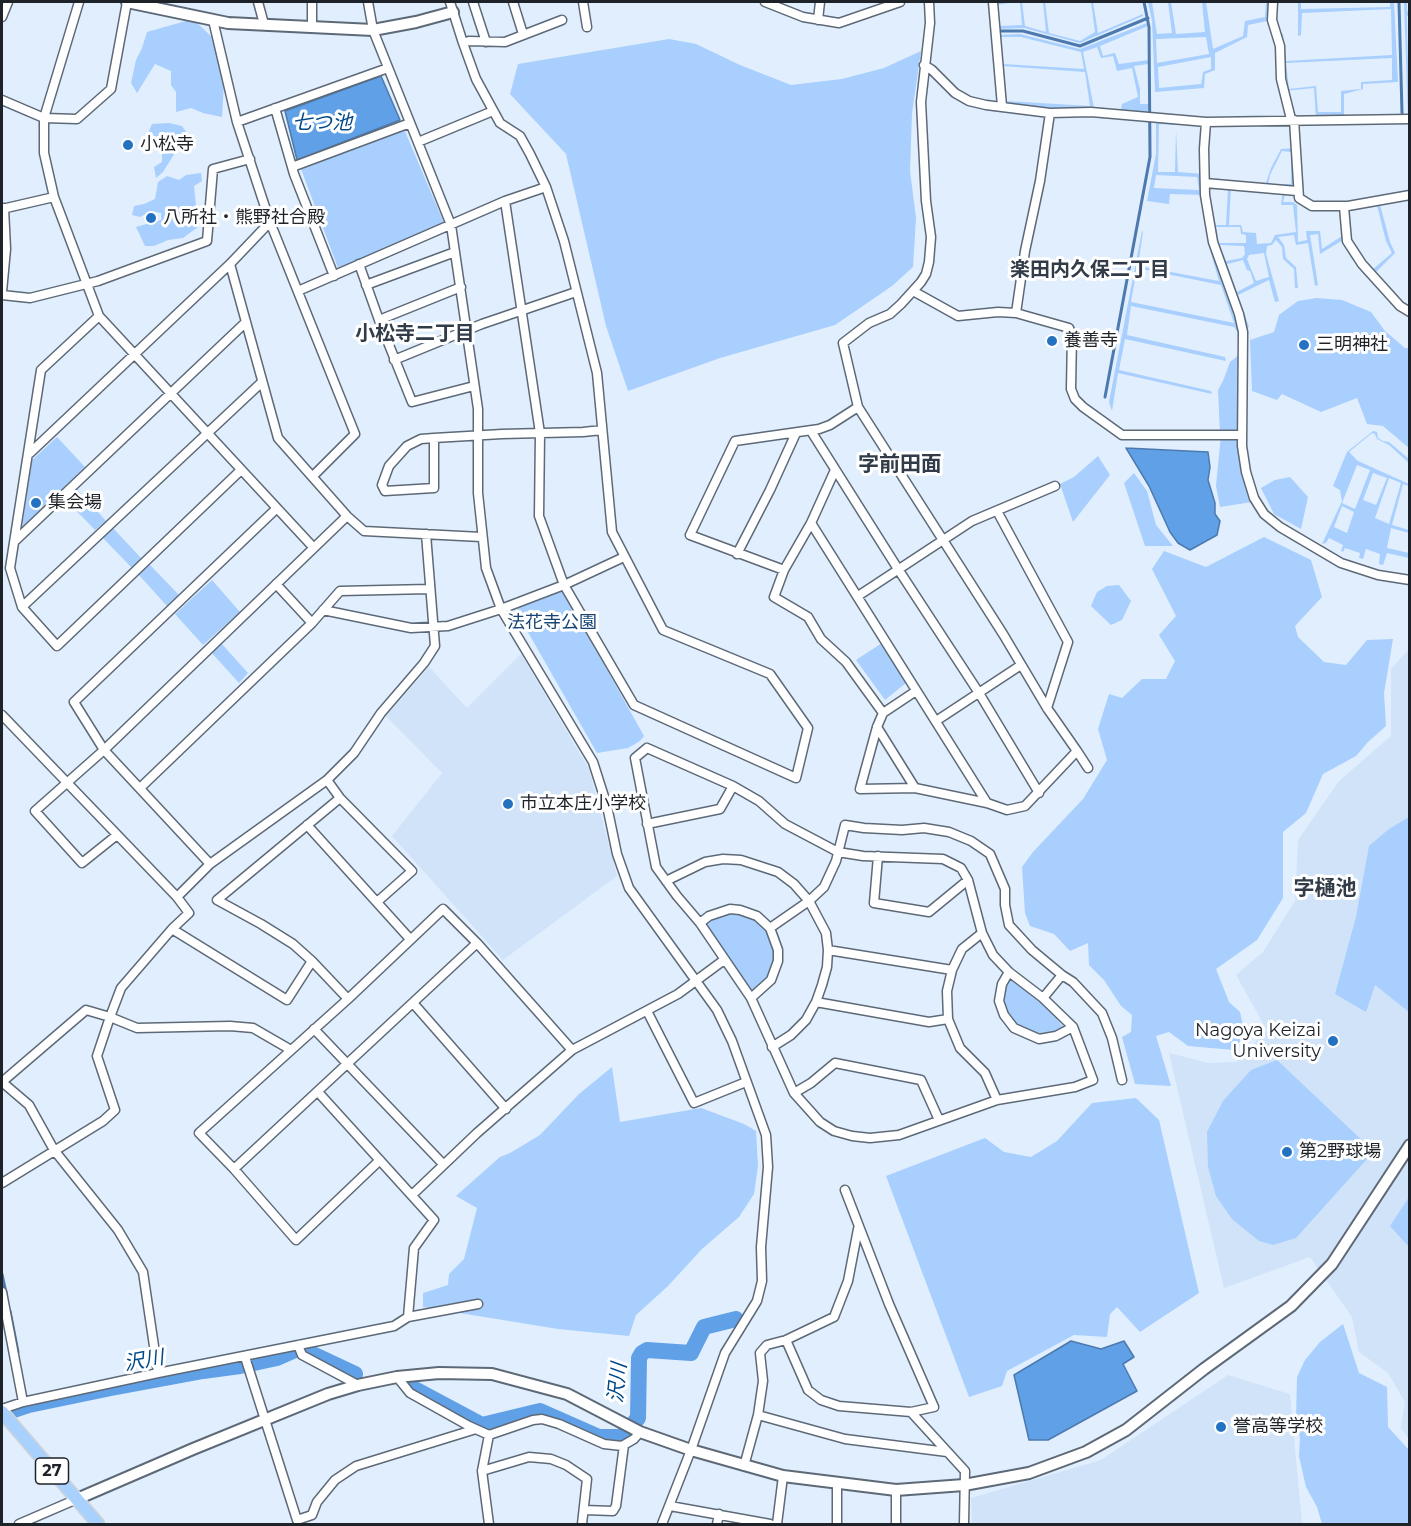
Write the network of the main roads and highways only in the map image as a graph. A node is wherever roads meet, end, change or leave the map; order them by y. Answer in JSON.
{"nodes":[{"id":1,"x":3,"y":1413,"type":"edge"},
{"id":2,"x":98,"y":1524,"type":"edge"}],
"edges":[{"from":1,"to":2,"type":"main road","number":"27"}]}
